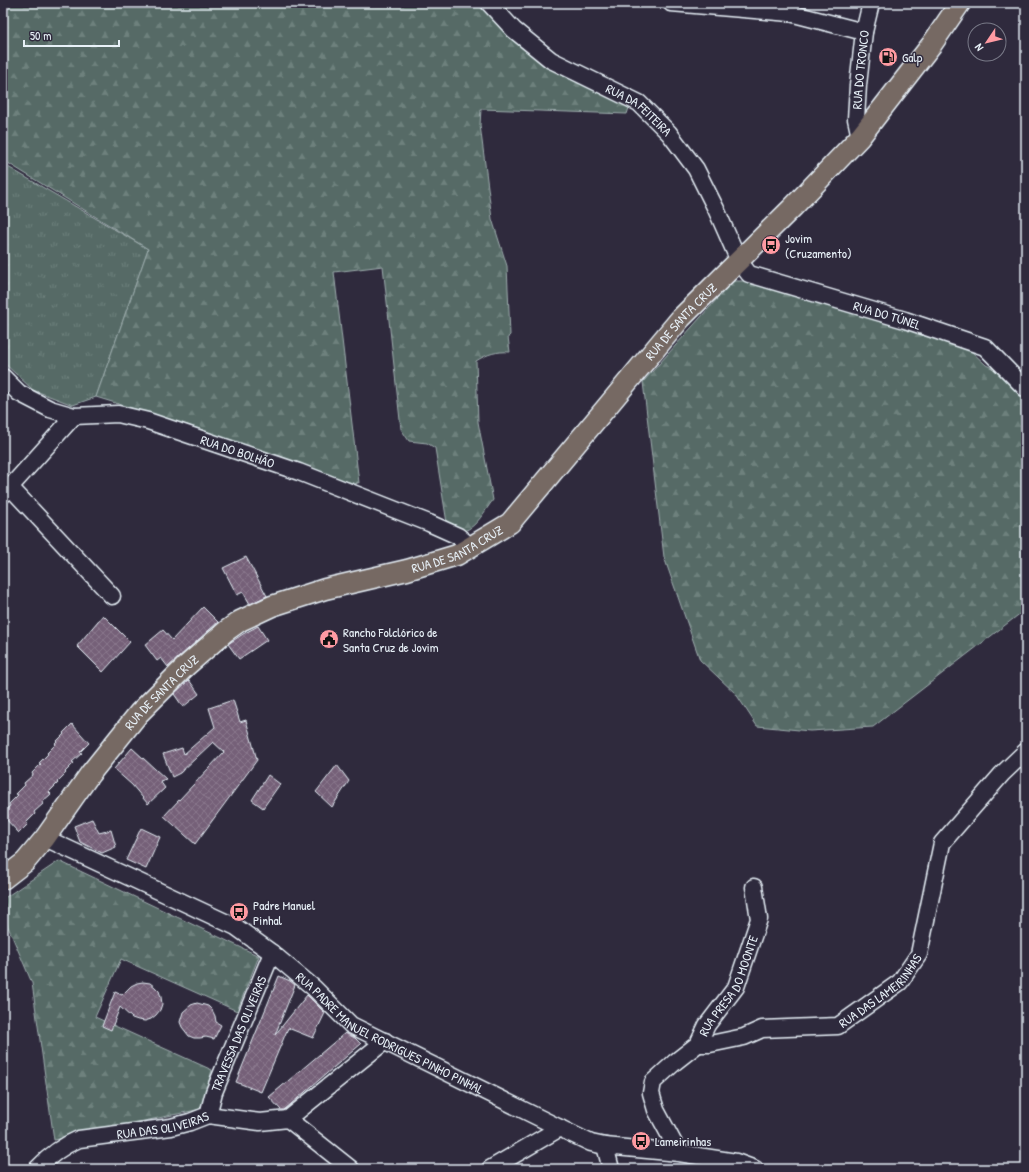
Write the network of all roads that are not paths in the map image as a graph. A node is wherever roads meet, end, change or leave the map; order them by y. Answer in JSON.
{"nodes":[{"id":1,"x":489,"y":3,"type":"edge"},
{"id":2,"x":671,"y":3,"type":"edge"},
{"id":3,"x":871,"y":3,"type":"edge"},
{"id":4,"x":960,"y":3,"type":"edge"},
{"id":5,"x":864,"y":32,"type":"junction"},
{"id":6,"x":860,"y":137,"type":"junction"},
{"id":7,"x":739,"y":261,"type":"junction"},
{"id":8,"x":3,"y":377,"type":"edge"},
{"id":9,"x":1026,"y":389,"type":"edge"},
{"id":10,"x":74,"y":416,"type":"junction"},
{"id":11,"x":7,"y":491,"type":"edge"},
{"id":12,"x":469,"y":548,"type":"junction"},
{"id":13,"x":112,"y":596,"type":"dead end"},
{"id":14,"x":1026,"y":751,"type":"edge"},
{"id":15,"x":45,"y":838,"type":"junction"},
{"id":16,"x":3,"y":879,"type":"edge"},
{"id":17,"x":754,"y":887,"type":"dead end"},
{"id":18,"x":272,"y":953,"type":"junction"},
{"id":19,"x":385,"y":1041,"type":"junction"},
{"id":20,"x":698,"y":1044,"type":"junction"},
{"id":21,"x":208,"y":1115,"type":"junction"},
{"id":22,"x":288,"y":1119,"type":"junction"},
{"id":23,"x":560,"y":1128,"type":"junction"},
{"id":24,"x":605,"y":1146,"type":"junction"},
{"id":25,"x":679,"y":1153,"type":"junction"},
{"id":26,"x":709,"y":1163,"type":"edge"},
{"id":27,"x":37,"y":1169,"type":"edge"},
{"id":28,"x":351,"y":1169,"type":"edge"},
{"id":29,"x":490,"y":1169,"type":"edge"},
{"id":30,"x":611,"y":1169,"type":"edge"},
{"id":31,"x":755,"y":1169,"type":"edge"}],
"edges":[{"from":1,"to":7,"type":"street","name":"RUA DA FEITEIRA"},
{"from":2,"to":5,"type":"street"},
{"from":3,"to":5,"type":"street","name":"RUA DO TRONCO"},
{"from":4,"to":6,"type":"main road","name":"RUA DE SANTA CRUZ"},
{"from":5,"to":6,"type":"street","name":"RUA DO TRONCO"},
{"from":6,"to":7,"type":"main road","name":"RUA DE SANTA CRUZ"},
{"from":7,"to":9,"type":"street","name":"RUA DO TÚNEL"},
{"from":7,"to":12,"type":"main road","name":"RUA DE SANTA CRUZ"},
{"from":8,"to":10,"type":"street","name":"RUA DO BOLHÃO"},
{"from":10,"to":11,"type":"street"},
{"from":10,"to":12,"type":"street","name":"RUA DO BOLHÃO"},
{"from":11,"to":13,"type":"street"},
{"from":12,"to":15,"type":"main road","name":"RUA DE SANTA CRUZ"},
{"from":14,"to":20,"type":"street","name":"RUA DAS LAMEIRINHAS"},
{"from":15,"to":16,"type":"main road","name":"RUA DE SANTA CRUZ"},
{"from":15,"to":18,"type":"street","name":"RUA PADRE MANUEL RODRIGUES PINHO PINHAL"},
{"from":17,"to":20,"type":"street","name":"RUA PRESA DO MOONTE"},
{"from":18,"to":19,"type":"street","name":"RUA PADRE MANUEL RODRIGUES PINHO PINHAL"},
{"from":18,"to":21,"type":"street","name":"TRAVESSA DAS OLIVEIRAS"},
{"from":19,"to":22,"type":"street"},
{"from":19,"to":23,"type":"street","name":"RUA PADRE MANUEL RODRIGUES PINHO PINHAL"},
{"from":20,"to":25,"type":"street","name":"RUA PRESA DO MOONTE"},
{"from":21,"to":22,"type":"street","name":"RUA DAS OLIVEIRAS"},
{"from":21,"to":27,"type":"street","name":"RUA DAS OLIVEIRAS"},
{"from":22,"to":28,"type":"street"},
{"from":23,"to":24,"type":"street","name":"RUA PADRE MANUEL RODRIGUES PINHO PINHAL"},
{"from":23,"to":29,"type":"street"},
{"from":24,"to":25,"type":"street","name":"RUA PADRE MANUEL RODRIGUES PINHO PINHAL"},
{"from":24,"to":30,"type":"street"},
{"from":25,"to":26,"type":"street","name":"RUA PADRE MANUEL RODRIGUES PINHO PINHAL"},
{"from":26,"to":31,"type":"street","name":"RUA PADRE MANUEL RODRIGUES PINHO PINHAL"}]}
